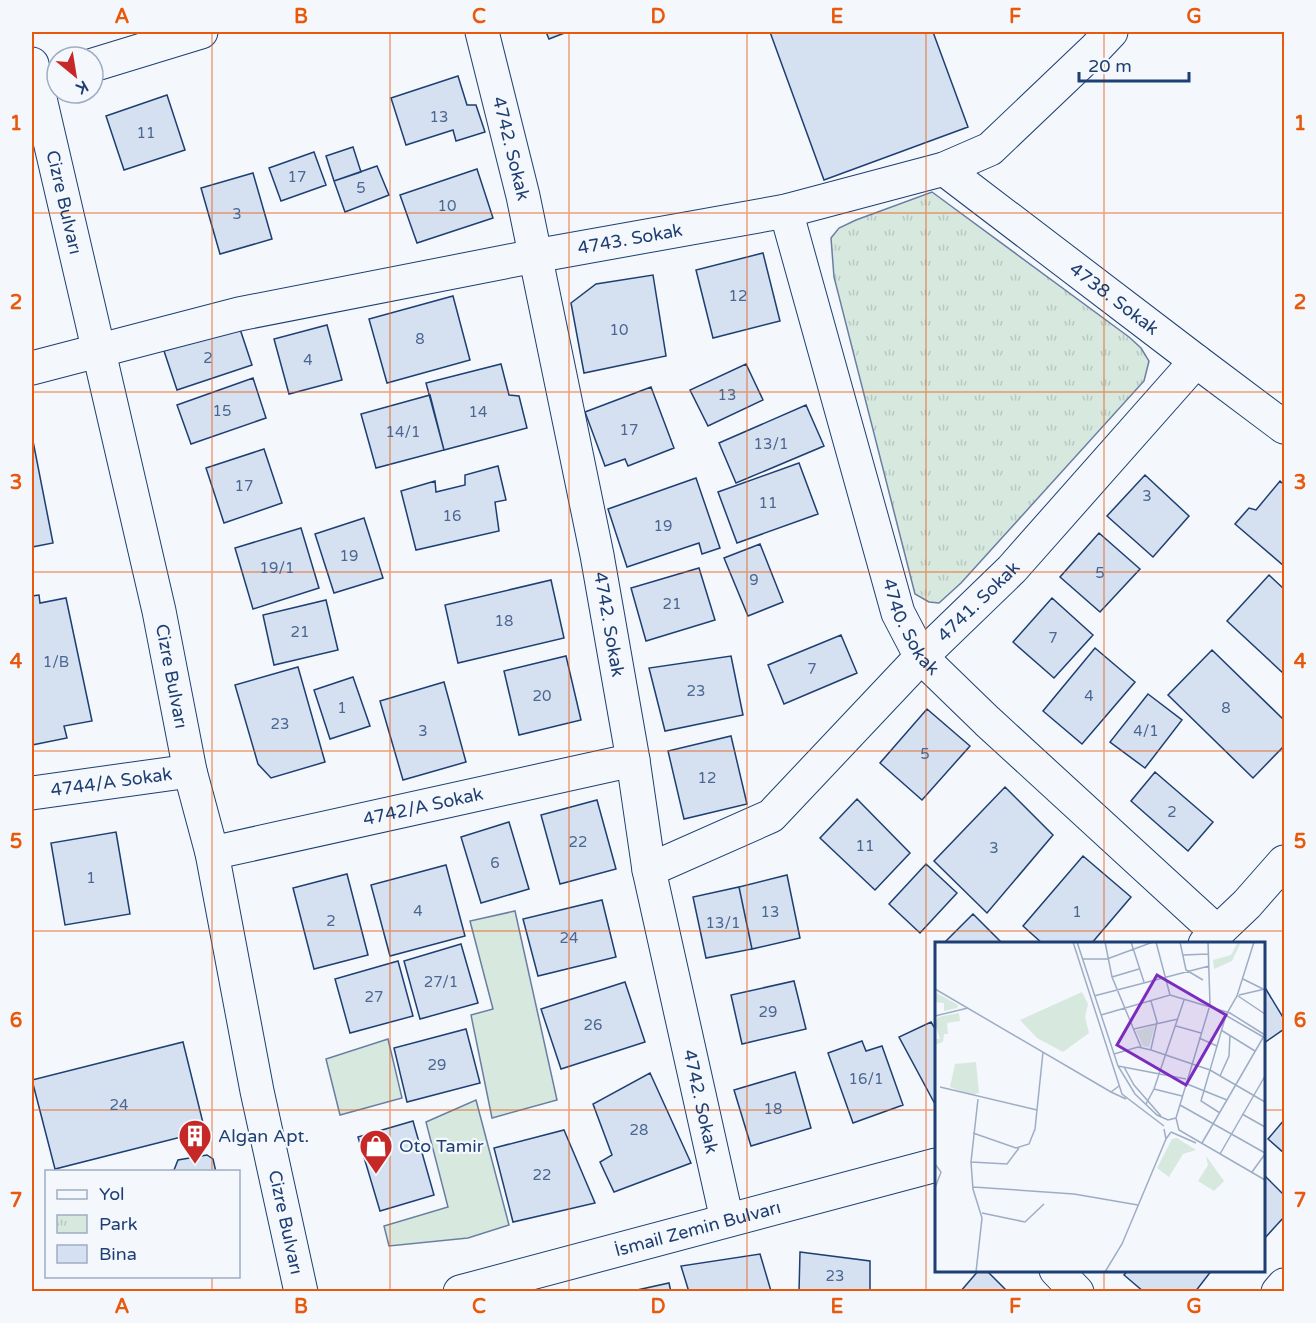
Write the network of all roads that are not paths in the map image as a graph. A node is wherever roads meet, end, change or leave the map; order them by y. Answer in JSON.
{"nodes":[{"id":1,"x":201,"y":32,"type":"edge"},
{"id":2,"x":482,"y":32,"type":"edge"},
{"id":3,"x":1112,"y":32,"type":"edge"},
{"id":4,"x":105,"y":61,"type":"edge"},
{"id":5,"x":41,"y":74,"type":"edge"},
{"id":6,"x":944,"y":169,"type":"junction"},
{"id":7,"x":786,"y":211,"type":"junction"},
{"id":8,"x":535,"y":256,"type":"junction"},
{"id":9,"x":99,"y":352,"type":"junction"},
{"id":10,"x":1196,"y":361,"type":"junction"},
{"id":11,"x":32,"y":368,"type":"edge"},
{"id":12,"x":1284,"y":427,"type":"edge"},
{"id":13,"x":921,"y":657,"type":"junction"},
{"id":14,"x":633,"y":760,"type":"junction"},
{"id":15,"x":190,"y":771,"type":"junction"},
{"id":16,"x":32,"y":794,"type":"edge"},
{"id":17,"x":212,"y":852,"type":"junction"},
{"id":18,"x":1284,"y":862,"type":"edge"},
{"id":19,"x":649,"y":870,"type":"junction"},
{"id":20,"x":1211,"y":938,"type":"edge"},
{"id":21,"x":935,"y":1165,"type":"edge"},
{"id":22,"x":727,"y":1220,"type":"junction"},
{"id":23,"x":1058,"y":1272,"type":"edge"},
{"id":24,"x":1284,"y":1285,"type":"edge"},
{"id":25,"x":291,"y":1290,"type":"edge"},
{"id":26,"x":460,"y":1292,"type":"edge"},
{"id":27,"x":1077,"y":1292,"type":"edge"},
{"id":28,"x":1278,"y":1292,"type":"edge"}],
"edges":[{"from":1,"to":4,"type":"street"},
{"from":2,"to":8,"type":"street","name":"4742. Sokak"},
{"from":3,"to":6,"type":"street","name":"4743. Sokak"},
{"from":5,"to":9,"type":"street","name":"Cizre Bulvarı"},
{"from":6,"to":7,"type":"street","name":"4743. Sokak"},
{"from":6,"to":10,"type":"street","name":"4738. Sokak"},
{"from":7,"to":8,"type":"street","name":"4743. Sokak"},
{"from":7,"to":13,"type":"street","name":"4740. Sokak"},
{"from":8,"to":9,"type":"street","name":"4743. Sokak"},
{"from":8,"to":14,"type":"street","name":"4742. Sokak"},
{"from":9,"to":11,"type":"street","name":"4743. Sokak"},
{"from":9,"to":15,"type":"street","name":"Cizre Bulvarı"},
{"from":10,"to":12,"type":"street","name":"4738. Sokak"},
{"from":10,"to":13,"type":"street","name":"4741. Sokak"},
{"from":13,"to":19,"type":"street","name":"4741. Sokak"},
{"from":13,"to":20,"type":"street","name":"4740. Sokak"},
{"from":14,"to":17,"type":"street","name":"4742/A Sokak"},
{"from":14,"to":19,"type":"street","name":"4742. Sokak"},
{"from":15,"to":16,"type":"street","name":"4744/A Sokak"},
{"from":15,"to":17,"type":"street","name":"Cizre Bulvarı"},
{"from":17,"to":25,"type":"street","name":"Cizre Bulvarı"},
{"from":18,"to":20,"type":"street"},
{"from":19,"to":22,"type":"street","name":"4742. Sokak"},
{"from":21,"to":22,"type":"street","name":"İsmail Zemin Bulvarı"},
{"from":22,"to":26,"type":"street","name":"İsmail Zemin Bulvarı"},
{"from":23,"to":27,"type":"street"},
{"from":24,"to":28,"type":"street"}]}
